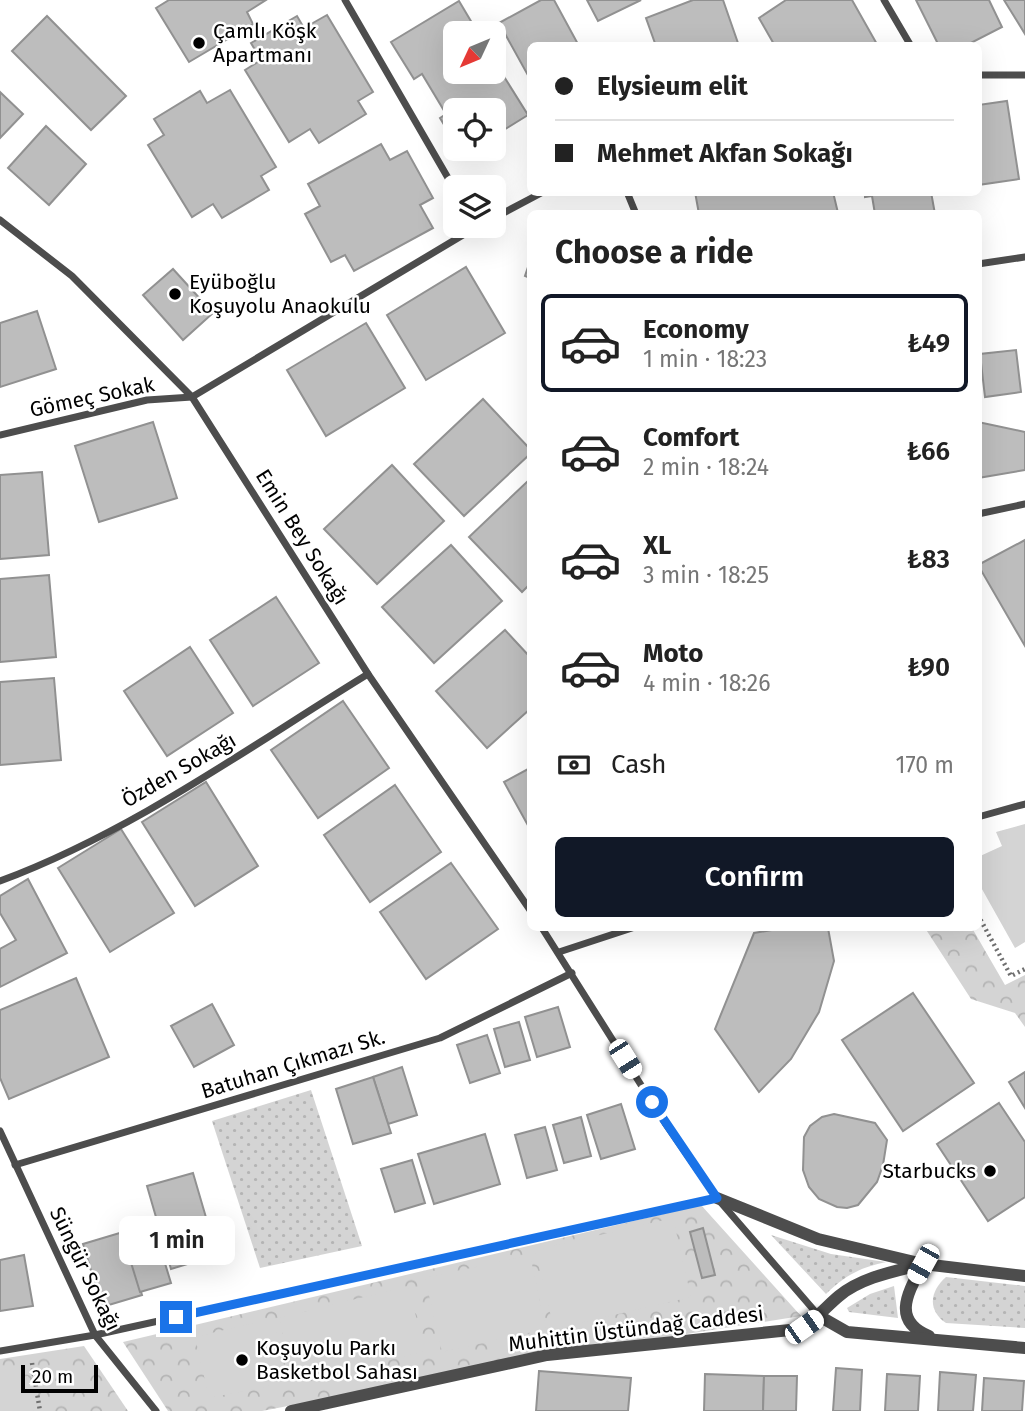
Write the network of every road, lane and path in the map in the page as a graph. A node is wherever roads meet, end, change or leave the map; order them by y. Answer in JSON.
{"nodes":[{"id":1,"x":345,"y":0,"type":"edge"},
{"id":2,"x":884,"y":0,"type":"edge"},
{"id":3,"x":909,"y":42,"type":"edge"},
{"id":4,"x":982,"y":75,"type":"edge"},
{"id":5,"x":1025,"y":75,"type":"edge"},
{"id":6,"x":446,"y":175,"type":"edge"},
{"id":7,"x":535,"y":196,"type":"edge"},
{"id":8,"x":506,"y":212,"type":"edge"},
{"id":9,"x":0,"y":220,"type":"edge"},
{"id":10,"x":457,"y":238,"type":"edge"},
{"id":11,"x":1025,"y":257,"type":"edge"},
{"id":12,"x":982,"y":263,"type":"edge"},
{"id":13,"x":192,"y":397,"type":"junction"},
{"id":14,"x":0,"y":435,"type":"edge"},
{"id":15,"x":1025,"y":504,"type":"edge"},
{"id":16,"x":982,"y":513,"type":"edge"},
{"id":17,"x":368,"y":674,"type":"junction"},
{"id":18,"x":1025,"y":804,"type":"edge"},
{"id":19,"x":982,"y":816,"type":"edge"},
{"id":20,"x":0,"y":881,"type":"edge"},
{"id":21,"x":527,"y":906,"type":"edge"},
{"id":22,"x":982,"y":922,"type":"edge"},
{"id":23,"x":544,"y":931,"type":"edge"},
{"id":24,"x":623,"y":931,"type":"edge"},
{"id":25,"x":559,"y":952,"type":"junction"},
{"id":26,"x":1025,"y":969,"type":"edge"},
{"id":27,"x":572,"y":974,"type":"junction"},
{"id":28,"x":0,"y":1131,"type":"edge"},
{"id":29,"x":2,"y":1141,"type":"edge"},
{"id":30,"x":15,"y":1165,"type":"junction"},
{"id":31,"x":717,"y":1198,"type":"junction"},
{"id":32,"x":923,"y":1264,"type":"junction"},
{"id":33,"x":1025,"y":1276,"type":"edge"},
{"id":34,"x":819,"y":1317,"type":"junction"},
{"id":35,"x":95,"y":1335,"type":"junction"},
{"id":36,"x":936,"y":1339,"type":"junction"},
{"id":37,"x":1025,"y":1348,"type":"edge"},
{"id":38,"x":0,"y":1351,"type":"edge"},
{"id":39,"x":34,"y":1362,"type":"dead end"},
{"id":40,"x":40,"y":1411,"type":"edge"},
{"id":41,"x":156,"y":1411,"type":"edge"},
{"id":42,"x":291,"y":1411,"type":"edge"}],
"edges":[{"from":1,"to":6,"type":"street"},
{"from":2,"to":3,"type":"street"},
{"from":4,"to":5,"type":"street"},
{"from":7,"to":8,"type":"street"},
{"from":9,"to":13,"type":"street","name":"Emin Bey Sokağı"},
{"from":10,"to":13,"type":"street"},
{"from":11,"to":12,"type":"street"},
{"from":13,"to":14,"type":"street","name":"Gömeç Sokak"},
{"from":13,"to":17,"type":"street","name":"Emin Bey Sokağı"},
{"from":15,"to":16,"type":"street"},
{"from":17,"to":20,"type":"street","name":"Özden Sokağı"},
{"from":17,"to":21,"type":"street","name":"Emin Bey Sokağı"},
{"from":18,"to":19,"type":"street"},
{"from":22,"to":26,"type":"path"},
{"from":23,"to":25,"type":"street"},
{"from":24,"to":25,"type":"street"},
{"from":25,"to":27,"type":"street"},
{"from":27,"to":30,"type":"street","name":"Batuhan Çıkmazı Sk."},
{"from":27,"to":31,"type":"street"},
{"from":28,"to":29,"type":"street","name":"Süngür Sokağı"},
{"from":29,"to":30,"type":"street","name":"Süngür Sokağı"},
{"from":30,"to":35,"type":"street","name":"Süngür Sokağı"},
{"from":31,"to":32,"type":"street","name":"Muhittin Üstündağ Caddesi"},
{"from":31,"to":34,"type":"street"},
{"from":31,"to":35,"type":"street"},
{"from":32,"to":33,"type":"street","name":"Muhittin Üstündağ Caddesi"},
{"from":32,"to":34,"type":"street","name":"Muhittin Üstündağ Caddesi"},
{"from":32,"to":36,"type":"street"},
{"from":34,"to":36,"type":"street"},
{"from":34,"to":42,"type":"street","name":"Muhittin Üstündağ Caddesi"},
{"from":35,"to":38,"type":"street"},
{"from":35,"to":41,"type":"street","name":"Süngür Sokağı"},
{"from":36,"to":37,"type":"street"},
{"from":39,"to":40,"type":"path"}]}
